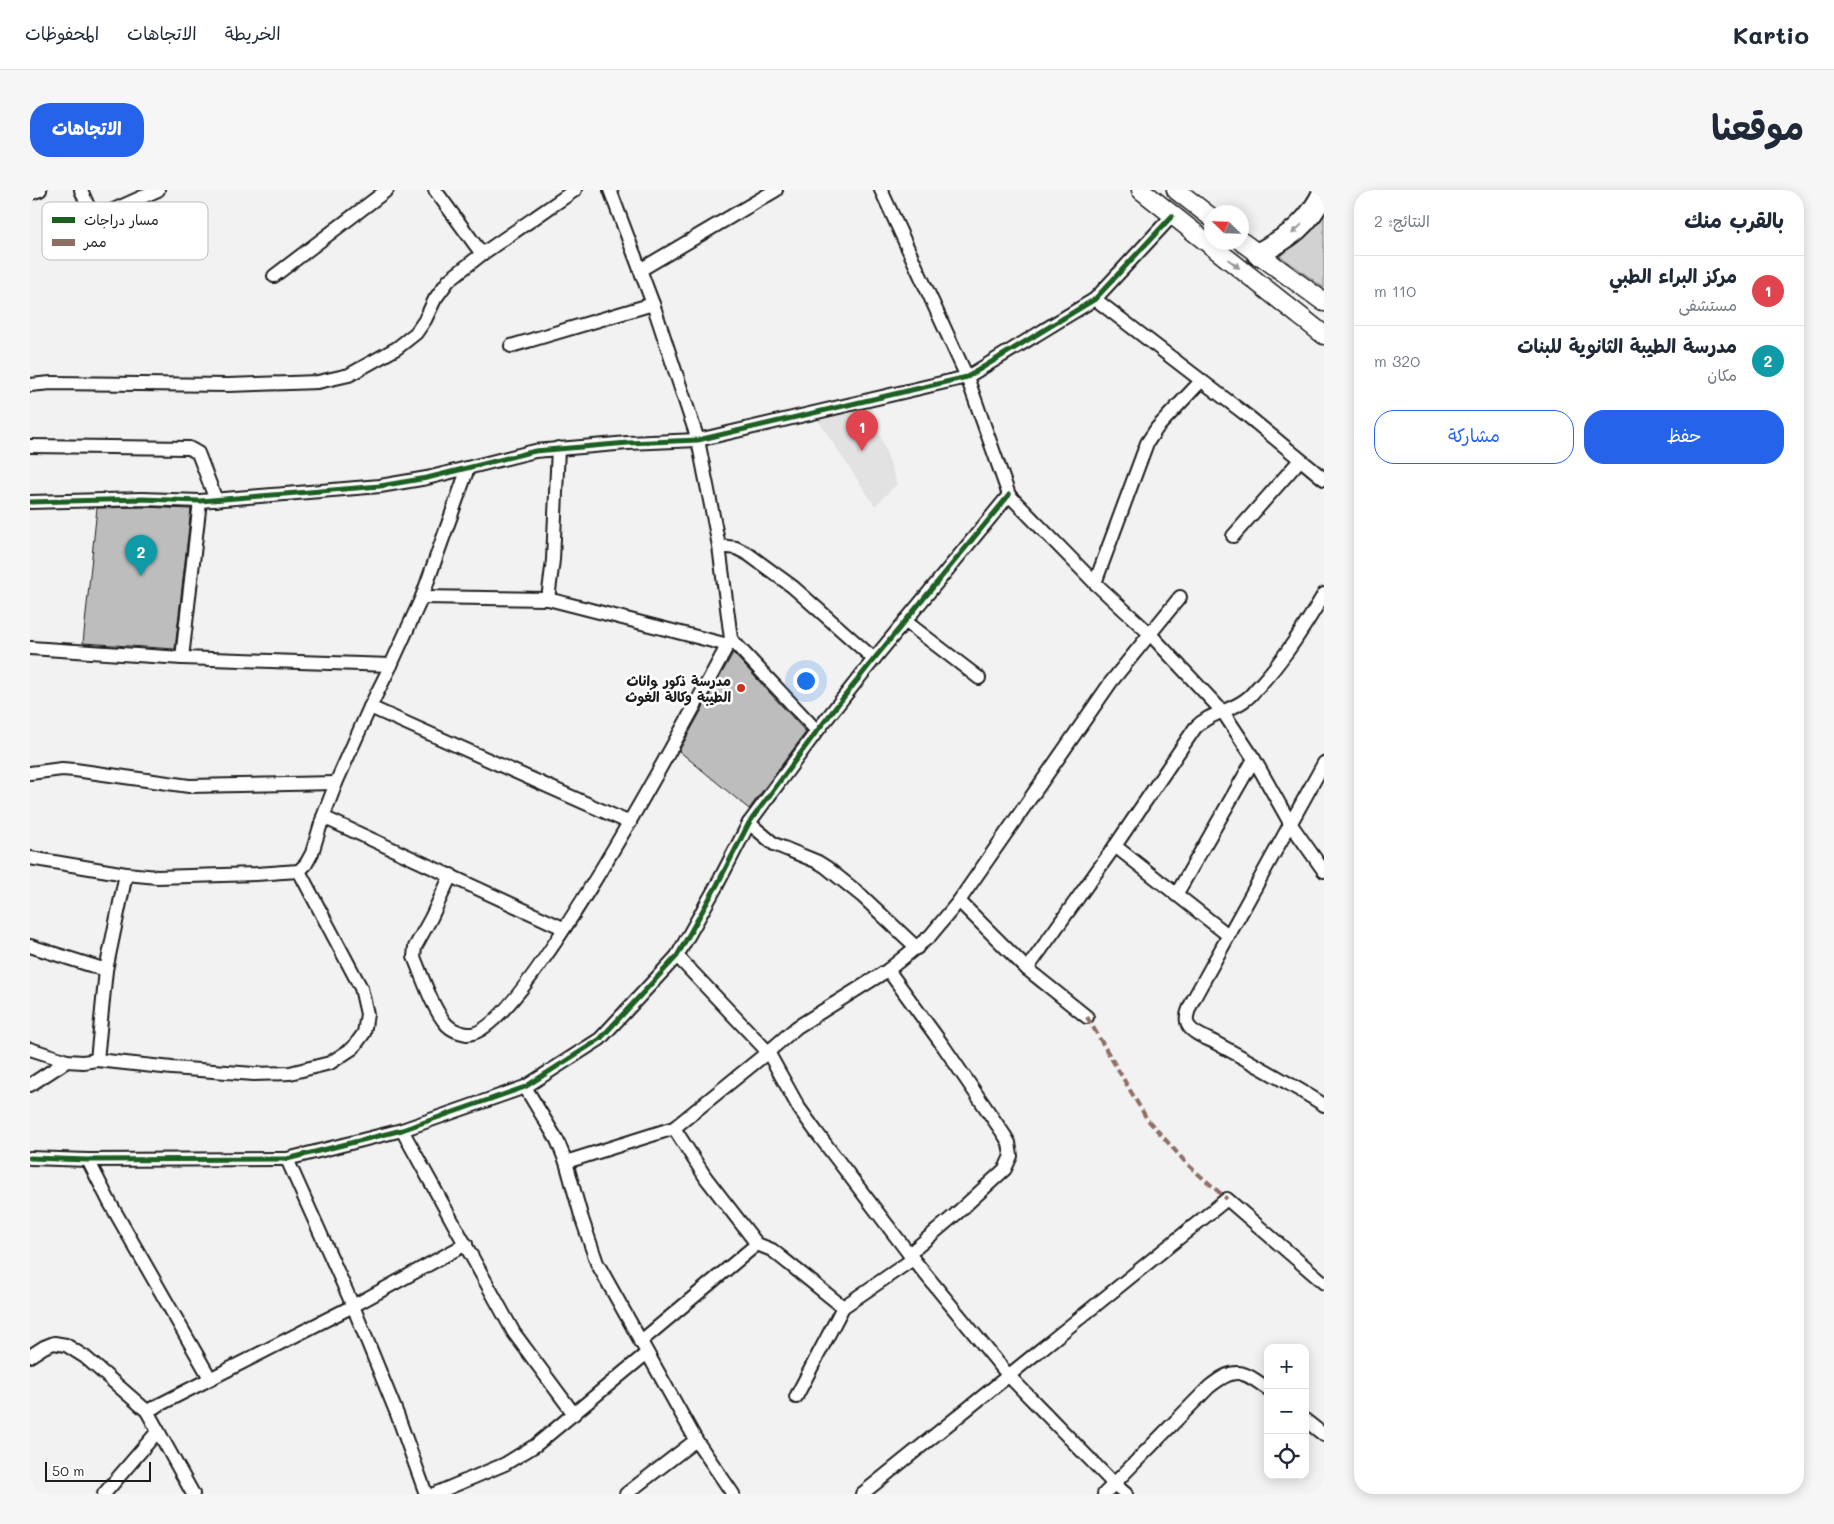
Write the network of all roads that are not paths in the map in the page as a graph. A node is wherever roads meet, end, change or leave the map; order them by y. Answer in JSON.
{"nodes":[{"id":1,"x":40,"y":190,"type":"edge"},
{"id":2,"x":82,"y":190,"type":"edge"},
{"id":3,"x":158,"y":190,"type":"edge"},
{"id":4,"x":387,"y":190,"type":"edge"},
{"id":5,"x":435,"y":190,"type":"edge"},
{"id":6,"x":575,"y":190,"type":"edge"},
{"id":7,"x":610,"y":190,"type":"edge"},
{"id":8,"x":776,"y":190,"type":"edge"},
{"id":9,"x":881,"y":190,"type":"edge"},
{"id":10,"x":1141,"y":190,"type":"edge"},
{"id":11,"x":1176,"y":190,"type":"edge"},
{"id":12,"x":1324,"y":192,"type":"edge"},
{"id":13,"x":30,"y":193,"type":"edge"},
{"id":14,"x":87,"y":202,"type":"edge"},
{"id":15,"x":132,"y":202,"type":"edge"},
{"id":16,"x":1204,"y":212,"type":"edge"},
{"id":17,"x":1172,"y":216,"type":"junction"},
{"id":18,"x":1250,"y":248,"type":"edge"},
{"id":19,"x":482,"y":254,"type":"junction"},
{"id":20,"x":640,"y":270,"type":"junction"},
{"id":21,"x":274,"y":276,"type":"dead end"},
{"id":22,"x":1095,"y":298,"type":"junction"},
{"id":23,"x":1324,"y":302,"type":"edge"},
{"id":24,"x":653,"y":304,"type":"junction"},
{"id":25,"x":1324,"y":335,"type":"edge"},
{"id":26,"x":511,"y":346,"type":"dead end"},
{"id":27,"x":967,"y":377,"type":"junction"},
{"id":28,"x":1201,"y":381,"type":"junction"},
{"id":29,"x":30,"y":385,"type":"edge"},
{"id":30,"x":698,"y":440,"type":"junction"},
{"id":31,"x":30,"y":446,"type":"edge"},
{"id":32,"x":558,"y":448,"type":"junction"},
{"id":33,"x":1300,"y":460,"type":"junction"},
{"id":34,"x":468,"y":468,"type":"junction"},
{"id":35,"x":1324,"y":479,"type":"edge"},
{"id":36,"x":1009,"y":495,"type":"junction"},
{"id":37,"x":216,"y":500,"type":"junction"},
{"id":38,"x":200,"y":501,"type":"junction"},
{"id":39,"x":30,"y":502,"type":"edge"},
{"id":40,"x":1233,"y":536,"type":"dead end"},
{"id":41,"x":719,"y":546,"type":"junction"},
{"id":42,"x":1095,"y":582,"type":"junction"},
{"id":43,"x":1324,"y":594,"type":"edge"},
{"id":44,"x":422,"y":597,"type":"junction"},
{"id":45,"x":1180,"y":597,"type":"dead end"},
{"id":46,"x":548,"y":599,"type":"junction"},
{"id":47,"x":905,"y":621,"type":"junction"},
{"id":48,"x":1149,"y":633,"type":"junction"},
{"id":49,"x":730,"y":642,"type":"junction"},
{"id":50,"x":30,"y":648,"type":"edge"},
{"id":51,"x":182,"y":658,"type":"junction"},
{"id":52,"x":874,"y":659,"type":"junction"},
{"id":53,"x":391,"y":665,"type":"junction"},
{"id":54,"x":979,"y":678,"type":"dead end"},
{"id":55,"x":370,"y":707,"type":"junction"},
{"id":56,"x":1223,"y":712,"type":"junction"},
{"id":57,"x":817,"y":731,"type":"junction"},
{"id":58,"x":1254,"y":760,"type":"junction"},
{"id":59,"x":1324,"y":763,"type":"edge"},
{"id":60,"x":30,"y":773,"type":"edge"},
{"id":61,"x":336,"y":783,"type":"junction"},
{"id":62,"x":323,"y":817,"type":"junction"},
{"id":63,"x":630,"y":822,"type":"junction"},
{"id":64,"x":749,"y":823,"type":"junction"},
{"id":65,"x":1290,"y":823,"type":"junction"},
{"id":66,"x":1115,"y":846,"type":"junction"},
{"id":67,"x":30,"y":858,"type":"edge"},
{"id":68,"x":1324,"y":870,"type":"edge"},
{"id":69,"x":299,"y":871,"type":"junction"},
{"id":70,"x":126,"y":874,"type":"junction"},
{"id":71,"x":451,"y":875,"type":"junction"},
{"id":72,"x":1176,"y":895,"type":"junction"},
{"id":73,"x":959,"y":900,"type":"junction"},
{"id":74,"x":563,"y":928,"type":"junction"},
{"id":75,"x":1228,"y":935,"type":"junction"},
{"id":76,"x":30,"y":946,"type":"edge"},
{"id":77,"x":917,"y":948,"type":"junction"},
{"id":78,"x":676,"y":956,"type":"junction"},
{"id":79,"x":1027,"y":969,"type":"junction"},
{"id":80,"x":106,"y":970,"type":"junction"},
{"id":81,"x":888,"y":970,"type":"junction"},
{"id":82,"x":1087,"y":1017,"type":"dead end"},
{"id":83,"x":30,"y":1049,"type":"edge"},
{"id":84,"x":768,"y":1052,"type":"junction"},
{"id":85,"x":97,"y":1060,"type":"junction"},
{"id":86,"x":67,"y":1061,"type":"junction"},
{"id":87,"x":30,"y":1085,"type":"edge"},
{"id":88,"x":526,"y":1087,"type":"junction"},
{"id":89,"x":1324,"y":1105,"type":"edge"},
{"id":90,"x":674,"y":1128,"type":"junction"},
{"id":91,"x":402,"y":1130,"type":"junction"},
{"id":92,"x":30,"y":1158,"type":"edge"},
{"id":93,"x":286,"y":1159,"type":"junction"},
{"id":94,"x":88,"y":1160,"type":"junction"},
{"id":95,"x":566,"y":1162,"type":"junction"},
{"id":96,"x":466,"y":1244,"type":"junction"},
{"id":97,"x":758,"y":1244,"type":"junction"},
{"id":98,"x":911,"y":1256,"type":"junction"},
{"id":99,"x":1324,"y":1283,"type":"edge"},
{"id":100,"x":353,"y":1306,"type":"junction"},
{"id":101,"x":843,"y":1307,"type":"junction"},
{"id":102,"x":644,"y":1348,"type":"junction"},
{"id":103,"x":30,"y":1356,"type":"edge"},
{"id":104,"x":1008,"y":1375,"type":"junction"},
{"id":105,"x":210,"y":1378,"type":"junction"},
{"id":106,"x":1264,"y":1386,"type":"edge"},
{"id":107,"x":796,"y":1397,"type":"dead end"},
{"id":108,"x":147,"y":1411,"type":"junction"},
{"id":109,"x":574,"y":1414,"type":"junction"},
{"id":110,"x":1309,"y":1423,"type":"edge"},
{"id":111,"x":158,"y":1431,"type":"junction"},
{"id":112,"x":1324,"y":1436,"type":"edge"},
{"id":113,"x":696,"y":1440,"type":"junction"},
{"id":114,"x":1114,"y":1484,"type":"junction"},
{"id":115,"x":104,"y":1494,"type":"edge"},
{"id":116,"x":194,"y":1494,"type":"edge"},
{"id":117,"x":426,"y":1494,"type":"edge"},
{"id":118,"x":434,"y":1494,"type":"edge"},
{"id":119,"x":626,"y":1494,"type":"edge"},
{"id":120,"x":733,"y":1494,"type":"edge"},
{"id":121,"x":862,"y":1494,"type":"edge"},
{"id":122,"x":1104,"y":1494,"type":"edge"},
{"id":123,"x":1126,"y":1494,"type":"edge"}],
"edges":[{"from":1,"to":13,"type":"street"},
{"from":2,"to":14,"type":"street"},
{"from":3,"to":15,"type":"street"},
{"from":4,"to":21,"type":"street"},
{"from":5,"to":19,"type":"street"},
{"from":6,"to":19,"type":"street"},
{"from":7,"to":20,"type":"street"},
{"from":8,"to":20,"type":"street"},
{"from":9,"to":27,"type":"street"},
{"from":10,"to":17,"type":"main road"},
{"from":11,"to":16,"type":"main road"},
{"from":12,"to":18,"type":"highway","one_way":true},
{"from":17,"to":22,"type":"street"},
{"from":17,"to":25,"type":"main road","one_way":true},
{"from":18,"to":23,"type":"main road"},
{"from":19,"to":29,"type":"street"},
{"from":20,"to":24,"type":"street"},
{"from":22,"to":27,"type":"street"},
{"from":22,"to":28,"type":"street"},
{"from":24,"to":26,"type":"street"},
{"from":24,"to":30,"type":"street"},
{"from":27,"to":30,"type":"street"},
{"from":27,"to":36,"type":"street"},
{"from":28,"to":33,"type":"street"},
{"from":28,"to":42,"type":"street"},
{"from":30,"to":32,"type":"street"},
{"from":30,"to":41,"type":"street"},
{"from":31,"to":37,"type":"street"},
{"from":32,"to":34,"type":"street"},
{"from":32,"to":46,"type":"street"},
{"from":33,"to":35,"type":"street"},
{"from":33,"to":40,"type":"street"},
{"from":34,"to":37,"type":"street"},
{"from":34,"to":44,"type":"street"},
{"from":36,"to":42,"type":"street"},
{"from":36,"to":47,"type":"street"},
{"from":37,"to":38,"type":"street"},
{"from":38,"to":39,"type":"street"},
{"from":38,"to":51,"type":"street"},
{"from":41,"to":49,"type":"street"},
{"from":41,"to":52,"type":"street"},
{"from":42,"to":48,"type":"street"},
{"from":43,"to":56,"type":"street"},
{"from":44,"to":46,"type":"street"},
{"from":44,"to":53,"type":"street"},
{"from":45,"to":48,"type":"street"},
{"from":46,"to":49,"type":"street"},
{"from":47,"to":52,"type":"street"},
{"from":47,"to":54,"type":"street"},
{"from":48,"to":56,"type":"street"},
{"from":48,"to":73,"type":"street"},
{"from":49,"to":57,"type":"street"},
{"from":49,"to":63,"type":"street"},
{"from":50,"to":51,"type":"street"},
{"from":51,"to":53,"type":"street"},
{"from":52,"to":57,"type":"street"},
{"from":53,"to":55,"type":"street"},
{"from":55,"to":61,"type":"street"},
{"from":55,"to":63,"type":"street"},
{"from":56,"to":58,"type":"street"},
{"from":56,"to":66,"type":"street"},
{"from":57,"to":64,"type":"street"},
{"from":58,"to":65,"type":"street"},
{"from":58,"to":72,"type":"street"},
{"from":59,"to":65,"type":"street"},
{"from":60,"to":61,"type":"street"},
{"from":61,"to":62,"type":"street"},
{"from":62,"to":69,"type":"street"},
{"from":62,"to":71,"type":"street"},
{"from":63,"to":74,"type":"street"},
{"from":64,"to":77,"type":"street"},
{"from":64,"to":78,"type":"street"},
{"from":65,"to":68,"type":"street"},
{"from":65,"to":75,"type":"street"},
{"from":66,"to":72,"type":"street"},
{"from":66,"to":79,"type":"street"},
{"from":67,"to":70,"type":"street"},
{"from":69,"to":70,"type":"street"},
{"from":69,"to":85,"type":"street"},
{"from":70,"to":80,"type":"street"},
{"from":71,"to":74,"type":"street"},
{"from":71,"to":74,"type":"street"},
{"from":72,"to":75,"type":"street"},
{"from":73,"to":77,"type":"street"},
{"from":73,"to":79,"type":"street"},
{"from":75,"to":89,"type":"street"},
{"from":76,"to":80,"type":"street"},
{"from":77,"to":81,"type":"street"},
{"from":78,"to":84,"type":"street"},
{"from":78,"to":88,"type":"street"},
{"from":79,"to":82,"type":"street"},
{"from":80,"to":85,"type":"street"},
{"from":81,"to":84,"type":"street"},
{"from":81,"to":98,"type":"street"},
{"from":83,"to":86,"type":"street"},
{"from":84,"to":90,"type":"street"},
{"from":84,"to":98,"type":"street"},
{"from":85,"to":86,"type":"street"},
{"from":86,"to":87,"type":"street"},
{"from":88,"to":91,"type":"street"},
{"from":88,"to":95,"type":"street"},
{"from":90,"to":95,"type":"street"},
{"from":90,"to":97,"type":"street"},
{"from":91,"to":93,"type":"street"},
{"from":91,"to":96,"type":"street"},
{"from":92,"to":94,"type":"street"},
{"from":93,"to":94,"type":"street"},
{"from":93,"to":100,"type":"street"},
{"from":94,"to":105,"type":"street"},
{"from":95,"to":102,"type":"street"},
{"from":96,"to":100,"type":"street"},
{"from":96,"to":109,"type":"street"},
{"from":97,"to":101,"type":"street"},
{"from":97,"to":102,"type":"street"},
{"from":98,"to":101,"type":"street"},
{"from":98,"to":104,"type":"street"},
{"from":99,"to":104,"type":"street"},
{"from":100,"to":105,"type":"street"},
{"from":100,"to":117,"type":"street"},
{"from":101,"to":107,"type":"street"},
{"from":102,"to":109,"type":"street"},
{"from":102,"to":113,"type":"street"},
{"from":103,"to":108,"type":"street"},
{"from":104,"to":114,"type":"street"},
{"from":104,"to":121,"type":"street"},
{"from":105,"to":108,"type":"street"},
{"from":106,"to":114,"type":"street"},
{"from":108,"to":111,"type":"street"},
{"from":109,"to":118,"type":"street"},
{"from":110,"to":112,"type":"street"},
{"from":111,"to":115,"type":"street"},
{"from":111,"to":116,"type":"street"},
{"from":113,"to":119,"type":"street"},
{"from":113,"to":120,"type":"street"},
{"from":114,"to":122,"type":"street"},
{"from":114,"to":123,"type":"street"}]}
